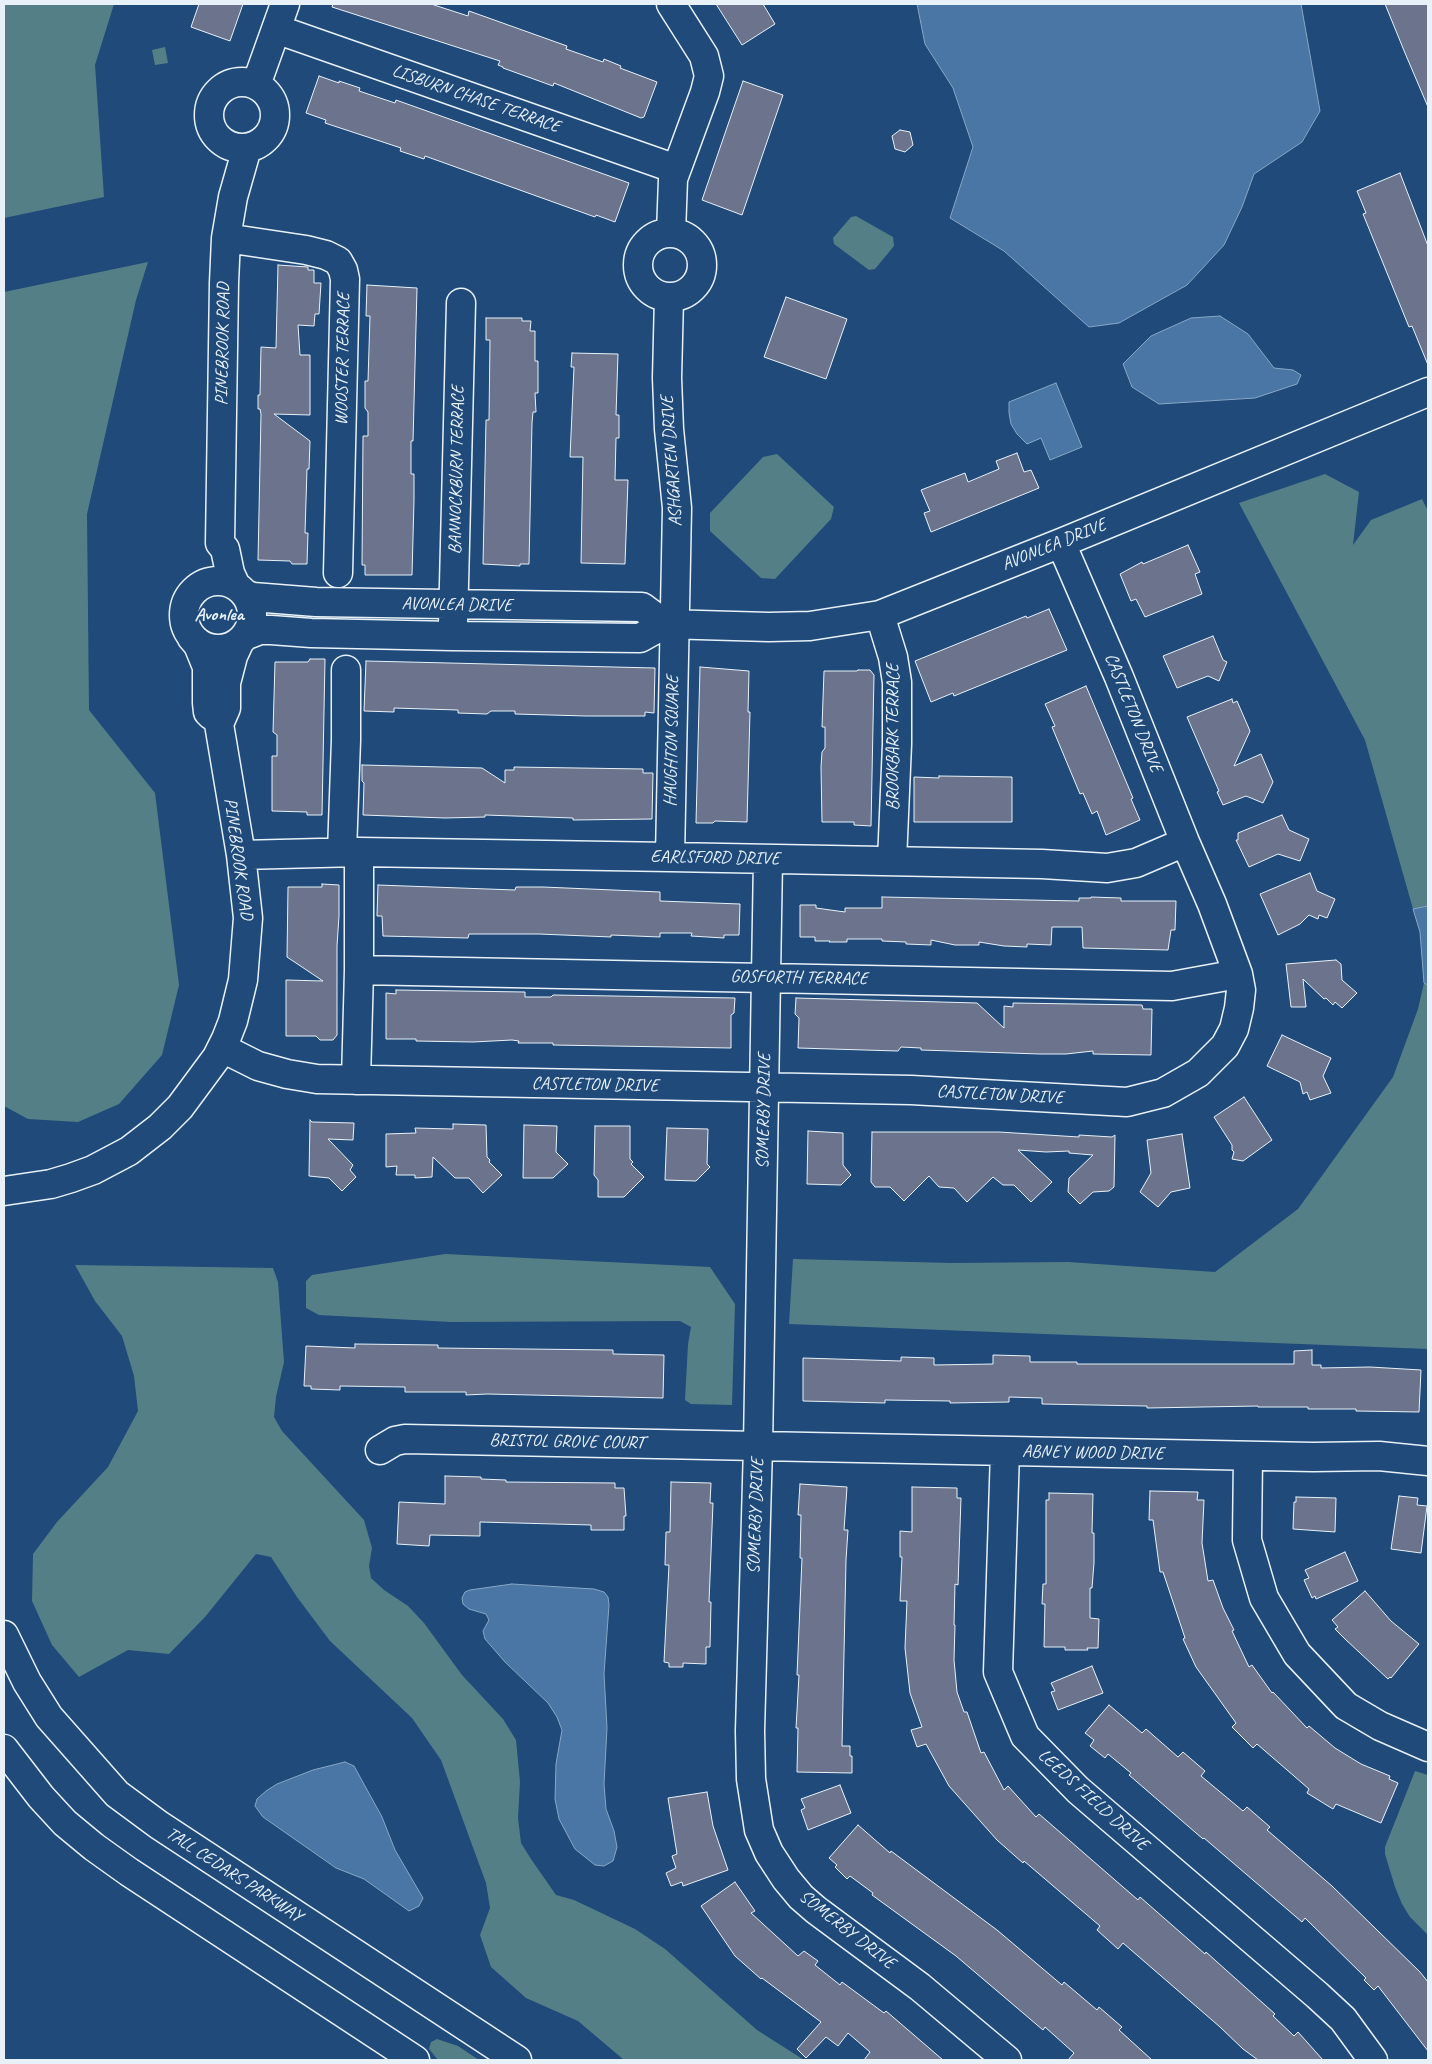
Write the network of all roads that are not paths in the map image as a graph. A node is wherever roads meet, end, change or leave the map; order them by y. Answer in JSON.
{"nodes":[{"id":1,"x":671,"y":4,"type":"edge"},
{"id":2,"x":280,"y":16,"type":"edge"},
{"id":3,"x":256,"y":85,"type":"junction"},
{"id":4,"x":247,"y":148,"type":"junction"},
{"id":5,"x":676,"y":169,"type":"junction"},
{"id":6,"x":671,"y":233,"type":"junction"},
{"id":7,"x":226,"y":238,"type":"junction"},
{"id":8,"x":669,"y":297,"type":"junction"},
{"id":9,"x":461,"y":303,"type":"dead end"},
{"id":10,"x":1428,"y":392,"type":"edge"},
{"id":11,"x":220,"y":543,"type":"junction"},
{"id":12,"x":1061,"y":543,"type":"junction"},
{"id":13,"x":338,"y":573,"type":"dead end"},
{"id":14,"x":197,"y":588,"type":"junction"},
{"id":15,"x":240,"y":590,"type":"junction"},
{"id":16,"x":454,"y":606,"type":"junction"},
{"id":17,"x":880,"y":615,"type":"junction"},
{"id":18,"x":671,"y":624,"type":"junction"},
{"id":19,"x":452,"y":636,"type":"junction"},
{"id":20,"x":192,"y":638,"type":"junction"},
{"id":21,"x":243,"y":639,"type":"junction"},
{"id":22,"x":346,"y":670,"type":"dead end"},
{"id":23,"x":219,"y":724,"type":"junction"},
{"id":24,"x":1185,"y":842,"type":"junction"},
{"id":25,"x":350,"y":852,"type":"junction"},
{"id":26,"x":241,"y":854,"type":"junction"},
{"id":27,"x":670,"y":857,"type":"junction"},
{"id":28,"x":768,"y":859,"type":"junction"},
{"id":29,"x":892,"y":861,"type":"junction"},
{"id":30,"x":359,"y":970,"type":"junction"},
{"id":31,"x":1238,"y":974,"type":"junction"},
{"id":32,"x":767,"y":977,"type":"junction"},
{"id":33,"x":222,"y":1048,"type":"junction"},
{"id":34,"x":356,"y":1080,"type":"junction"},
{"id":35,"x":764,"y":1087,"type":"junction"},
{"id":36,"x":4,"y":1191,"type":"edge"},
{"id":37,"x":758,"y":1446,"type":"junction"},
{"id":38,"x":380,"y":1450,"type":"dead end"},
{"id":39,"x":1005,"y":1451,"type":"junction"},
{"id":40,"x":1248,"y":1456,"type":"junction"},
{"id":41,"x":1428,"y":1462,"type":"edge"},
{"id":42,"x":4,"y":1635,"type":"edge"},
{"id":43,"x":1428,"y":1747,"type":"edge"},
{"id":44,"x":4,"y":1749,"type":"edge"},
{"id":45,"x":416,"y":2060,"type":"edge"},
{"id":46,"x":517,"y":2060,"type":"edge"},
{"id":47,"x":1008,"y":2060,"type":"edge"},
{"id":48,"x":1374,"y":2060,"type":"edge"}],
"edges":[{"from":1,"to":5,"type":"street"},
{"from":2,"to":3,"type":"street"},
{"from":2,"to":5,"type":"street","name":"LISBURN CHASE TERRACE"},
{"from":3,"to":4,"type":"street"},
{"from":3,"to":4,"type":"street"},
{"from":4,"to":7,"type":"street","name":"PINEBROOK ROAD"},
{"from":5,"to":6,"type":"street"},
{"from":6,"to":8,"type":"street"},
{"from":6,"to":8,"type":"street"},
{"from":7,"to":11,"type":"street","name":"PINEBROOK ROAD"},
{"from":7,"to":13,"type":"street","name":"WOOSTER TERRACE"},
{"from":8,"to":18,"type":"street","name":"ASHGARTEN DRIVE"},
{"from":9,"to":16,"type":"street","name":"BANNOCKBURN TERRACE"},
{"from":10,"to":12,"type":"street","name":"AVONLEA DRIVE"},
{"from":11,"to":14,"type":"street","name":"PINEBROOK ROAD"},
{"from":11,"to":15,"type":"street","name":"PINEBROOK ROAD"},
{"from":12,"to":17,"type":"street","name":"AVONLEA DRIVE"},
{"from":12,"to":24,"type":"street","name":"CASTLETON DRIVE"},
{"from":14,"to":15,"type":"street"},
{"from":14,"to":20,"type":"street"},
{"from":15,"to":16,"type":"street","name":"AVONLEA DRIVE"},
{"from":15,"to":21,"type":"street"},
{"from":16,"to":18,"type":"street","name":"AVONLEA DRIVE"},
{"from":16,"to":19,"type":"street","name":"BANNOCKBURN TERRACE"},
{"from":17,"to":18,"type":"street","name":"AVONLEA DRIVE"},
{"from":17,"to":29,"type":"street","name":"BROOKBARK TERRACE"},
{"from":18,"to":19,"type":"street","name":"AVONLEA DRIVE"},
{"from":18,"to":27,"type":"street","name":"HAUGHTON SQUARE"},
{"from":19,"to":21,"type":"street","name":"AVONLEA DRIVE"},
{"from":20,"to":21,"type":"street"},
{"from":20,"to":23,"type":"street","name":"PINEBROOK ROAD"},
{"from":21,"to":23,"type":"street","name":"PINEBROOK ROAD"},
{"from":22,"to":25,"type":"street"},
{"from":23,"to":26,"type":"street","name":"PINEBROOK ROAD"},
{"from":24,"to":29,"type":"street","name":"EARLSFORD DRIVE"},
{"from":24,"to":31,"type":"street","name":"CASTLETON DRIVE"},
{"from":25,"to":26,"type":"street","name":"EARLSFORD DRIVE"},
{"from":25,"to":27,"type":"street","name":"EARLSFORD DRIVE"},
{"from":25,"to":30,"type":"street"},
{"from":26,"to":33,"type":"street","name":"PINEBROOK ROAD"},
{"from":27,"to":28,"type":"street","name":"EARLSFORD DRIVE"},
{"from":28,"to":29,"type":"street","name":"EARLSFORD DRIVE"},
{"from":28,"to":32,"type":"street","name":"SOMERBY DRIVE"},
{"from":30,"to":32,"type":"street","name":"GOSFORTH TERRACE"},
{"from":30,"to":34,"type":"street"},
{"from":31,"to":32,"type":"street","name":"GOSFORTH TERRACE"},
{"from":31,"to":35,"type":"street","name":"CASTLETON DRIVE"},
{"from":32,"to":35,"type":"street","name":"SOMERBY DRIVE"},
{"from":33,"to":34,"type":"street","name":"CASTLETON DRIVE"},
{"from":33,"to":36,"type":"street","name":"PINEBROOK ROAD"},
{"from":34,"to":35,"type":"street","name":"CASTLETON DRIVE"},
{"from":35,"to":37,"type":"street","name":"SOMERBY DRIVE"},
{"from":37,"to":38,"type":"street","name":"BRISTOL GROVE COURT"},
{"from":37,"to":39,"type":"street","name":"ABNEY WOOD DRIVE"},
{"from":37,"to":47,"type":"street","name":"SOMERBY DRIVE"},
{"from":39,"to":40,"type":"street","name":"ABNEY WOOD DRIVE"},
{"from":39,"to":48,"type":"street","name":"LEEDS FIELD DRIVE"},
{"from":40,"to":41,"type":"street","name":"ABNEY WOOD DRIVE"},
{"from":40,"to":43,"type":"street"},
{"from":42,"to":46,"type":"street","name":"TALL CEDARS PARKWAY"},
{"from":44,"to":45,"type":"street"}]}
